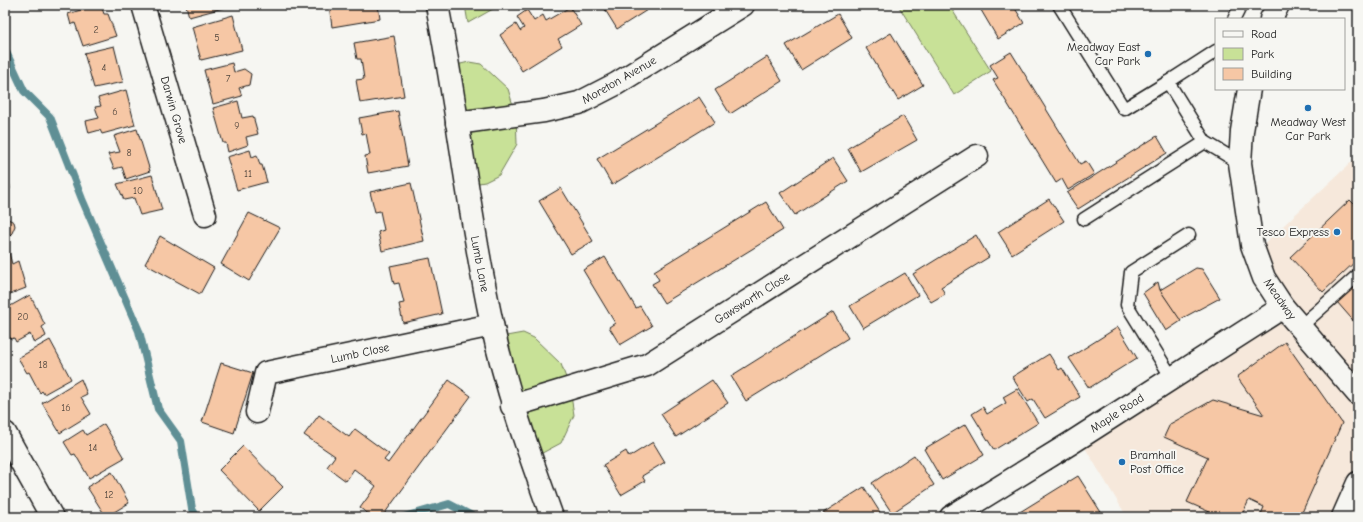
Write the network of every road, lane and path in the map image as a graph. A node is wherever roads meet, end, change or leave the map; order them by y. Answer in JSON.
{"nodes":[{"id":1,"x":143,"y":5,"type":"edge"},
{"id":2,"x":437,"y":5,"type":"edge"},
{"id":3,"x":743,"y":5,"type":"edge"},
{"id":4,"x":1059,"y":5,"type":"edge"},
{"id":5,"x":1241,"y":5,"type":"edge"},
{"id":6,"x":1278,"y":5,"type":"edge"},
{"id":7,"x":1234,"y":18,"type":"edge"},
{"id":8,"x":1272,"y":18,"type":"edge"},
{"id":9,"x":1215,"y":52,"type":"edge"},
{"id":10,"x":1168,"y":82,"type":"junction"},
{"id":11,"x":1249,"y":90,"type":"edge"},
{"id":12,"x":457,"y":123,"type":"junction"},
{"id":13,"x":1205,"y":142,"type":"junction"},
{"id":14,"x":977,"y":156,"type":"dead end"},
{"id":15,"x":1240,"y":163,"type":"junction"},
{"id":16,"x":205,"y":215,"type":"dead end"},
{"id":17,"x":1084,"y":219,"type":"dead end"},
{"id":18,"x":1189,"y":235,"type":"dead end"},
{"id":19,"x":1358,"y":275,"type":"edge"},
{"id":20,"x":1282,"y":307,"type":"junction"},
{"id":21,"x":492,"y":325,"type":"junction"},
{"id":22,"x":1300,"y":327,"type":"junction"},
{"id":23,"x":1172,"y":378,"type":"junction"},
{"id":24,"x":1358,"y":394,"type":"edge"},
{"id":25,"x":512,"y":406,"type":"junction"},
{"id":26,"x":257,"y":412,"type":"dead end"},
{"id":27,"x":5,"y":433,"type":"edge"},
{"id":28,"x":1358,"y":483,"type":"edge"},
{"id":29,"x":52,"y":517,"type":"edge"},
{"id":30,"x":552,"y":517,"type":"edge"},
{"id":31,"x":951,"y":517,"type":"edge"},
{"id":32,"x":1343,"y":517,"type":"edge"}],
"edges":[{"from":1,"to":16,"type":"street","name":"Darwin Grove"},
{"from":2,"to":12,"type":"street","name":"Lumb Lane"},
{"from":3,"to":12,"type":"street","name":"Moreton Avenue"},
{"from":4,"to":10,"type":"lane"},
{"from":5,"to":7,"type":"lane"},
{"from":6,"to":8,"type":"street"},
{"from":9,"to":10,"type":"lane"},
{"from":10,"to":13,"type":"lane"},
{"from":11,"to":15,"type":"street","name":"Meadway"},
{"from":12,"to":21,"type":"street","name":"Lumb Lane"},
{"from":13,"to":15,"type":"lane"},
{"from":13,"to":17,"type":"lane"},
{"from":14,"to":25,"type":"street","name":"Gawsworth Close"},
{"from":15,"to":20,"type":"street","name":"Meadway"},
{"from":18,"to":23,"type":"lane"},
{"from":19,"to":22,"type":"lane"},
{"from":20,"to":22,"type":"street","name":"Meadway"},
{"from":20,"to":23,"type":"street","name":"Maple Road"},
{"from":21,"to":25,"type":"street","name":"Lumb Lane"},
{"from":21,"to":26,"type":"street","name":"Lumb Close"},
{"from":22,"to":24,"type":"street","name":"Meadway"},
{"from":23,"to":31,"type":"street","name":"Maple Road"},
{"from":25,"to":30,"type":"street","name":"Lumb Lane"},
{"from":27,"to":29,"type":"street"},
{"from":28,"to":32,"type":"street"}]}
